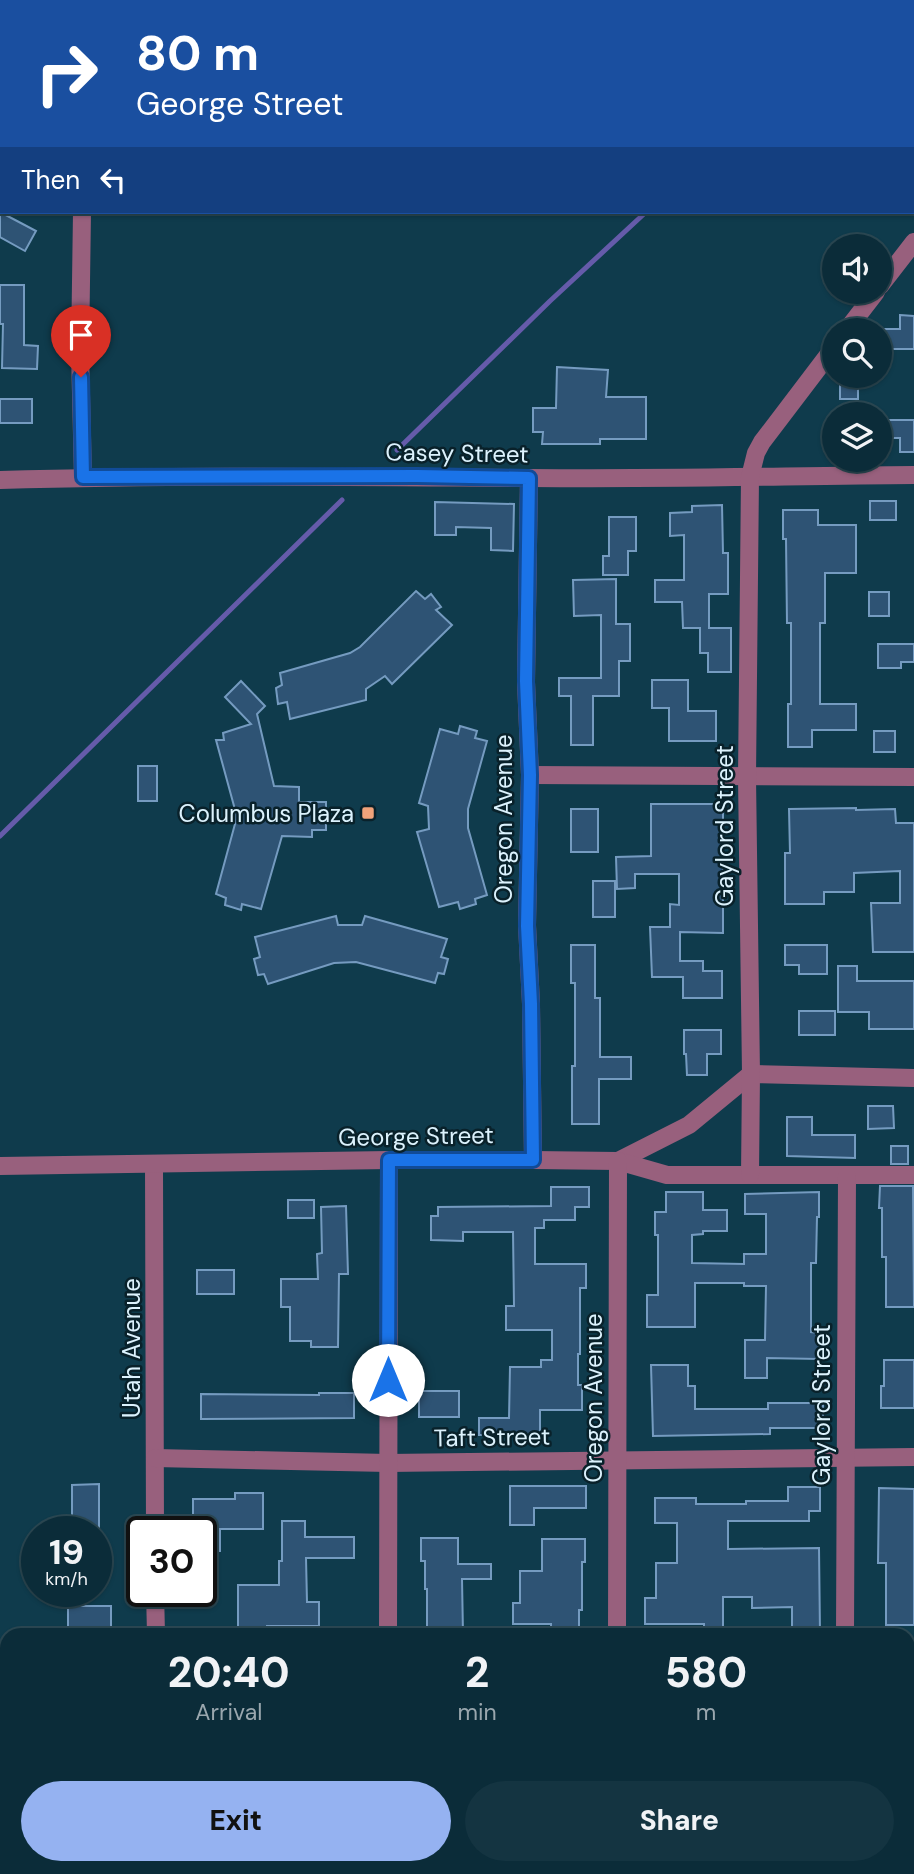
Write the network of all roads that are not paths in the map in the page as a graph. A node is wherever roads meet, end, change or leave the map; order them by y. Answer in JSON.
{"nodes":[{"id":1,"x":82,"y":214,"type":"edge"},
{"id":2,"x":911,"y":254,"type":"edge"},
{"id":3,"x":892,"y":274,"type":"edge"},
{"id":4,"x":867,"y":304,"type":"edge"},
{"id":5,"x":856,"y":318,"type":"edge"},
{"id":6,"x":822,"y":363,"type":"edge"},
{"id":7,"x":914,"y":475,"type":"edge"},
{"id":8,"x":83,"y":477,"type":"junction"},
{"id":9,"x":750,"y":477,"type":"junction"},
{"id":10,"x":529,"y":478,"type":"junction"},
{"id":11,"x":0,"y":480,"type":"edge"},
{"id":12,"x":530,"y":775,"type":"junction"},
{"id":13,"x":747,"y":777,"type":"junction"},
{"id":14,"x":914,"y":777,"type":"edge"},
{"id":15,"x":751,"y":1074,"type":"junction"},
{"id":16,"x":914,"y":1077,"type":"edge"},
{"id":17,"x":389,"y":1160,"type":"junction"},
{"id":18,"x":533,"y":1160,"type":"junction"},
{"id":19,"x":618,"y":1161,"type":"junction"},
{"id":20,"x":154,"y":1165,"type":"junction"},
{"id":21,"x":0,"y":1166,"type":"edge"},
{"id":22,"x":750,"y":1175,"type":"junction"},
{"id":23,"x":914,"y":1175,"type":"edge"},
{"id":24,"x":847,"y":1176,"type":"junction"},
{"id":25,"x":914,"y":1457,"type":"edge"},
{"id":26,"x":155,"y":1458,"type":"junction"},
{"id":27,"x":846,"y":1458,"type":"junction"},
{"id":28,"x":617,"y":1461,"type":"junction"},
{"id":29,"x":388,"y":1463,"type":"junction"},
{"id":30,"x":155,"y":1516,"type":"edge"},
{"id":31,"x":155,"y":1607,"type":"edge"},
{"id":32,"x":156,"y":1628,"type":"edge"},
{"id":33,"x":388,"y":1628,"type":"edge"},
{"id":34,"x":617,"y":1628,"type":"edge"},
{"id":35,"x":845,"y":1628,"type":"edge"}],
"edges":[{"from":1,"to":8,"type":"street"},
{"from":2,"to":3,"type":"street"},
{"from":4,"to":5,"type":"street"},
{"from":6,"to":9,"type":"street","name":"Gaylord Street"},
{"from":7,"to":9,"type":"street","name":"Casey Street"},
{"from":8,"to":10,"type":"street","name":"Casey Street"},
{"from":8,"to":11,"type":"street","name":"Casey Street"},
{"from":9,"to":10,"type":"street","name":"Casey Street"},
{"from":9,"to":13,"type":"street","name":"Gaylord Street"},
{"from":10,"to":12,"type":"street","name":"Oregon Avenue"},
{"from":12,"to":13,"type":"street"},
{"from":12,"to":18,"type":"street","name":"Oregon Avenue"},
{"from":13,"to":14,"type":"street"},
{"from":13,"to":15,"type":"street","name":"Gaylord Street"},
{"from":15,"to":16,"type":"street"},
{"from":15,"to":19,"type":"street"},
{"from":15,"to":22,"type":"street","name":"Gaylord Street"},
{"from":17,"to":18,"type":"street","name":"George Street"},
{"from":17,"to":20,"type":"street","name":"George Street"},
{"from":17,"to":29,"type":"street"},
{"from":18,"to":19,"type":"street","name":"George Street"},
{"from":19,"to":22,"type":"street","name":"George Street"},
{"from":19,"to":28,"type":"street","name":"Oregon Avenue"},
{"from":20,"to":21,"type":"street","name":"George Street"},
{"from":20,"to":26,"type":"street","name":"Utah Avenue"},
{"from":22,"to":24,"type":"street","name":"George Street"},
{"from":23,"to":24,"type":"street","name":"George Street"},
{"from":24,"to":27,"type":"street","name":"Gaylord Street"},
{"from":25,"to":27,"type":"street","name":"Taft Street"},
{"from":26,"to":29,"type":"street","name":"Taft Street"},
{"from":26,"to":30,"type":"street","name":"Utah Avenue"},
{"from":27,"to":28,"type":"street","name":"Taft Street"},
{"from":27,"to":35,"type":"street","name":"Gaylord Street"},
{"from":28,"to":29,"type":"street","name":"Taft Street"},
{"from":28,"to":34,"type":"street","name":"Oregon Avenue"},
{"from":29,"to":33,"type":"street"},
{"from":31,"to":32,"type":"street"}]}
